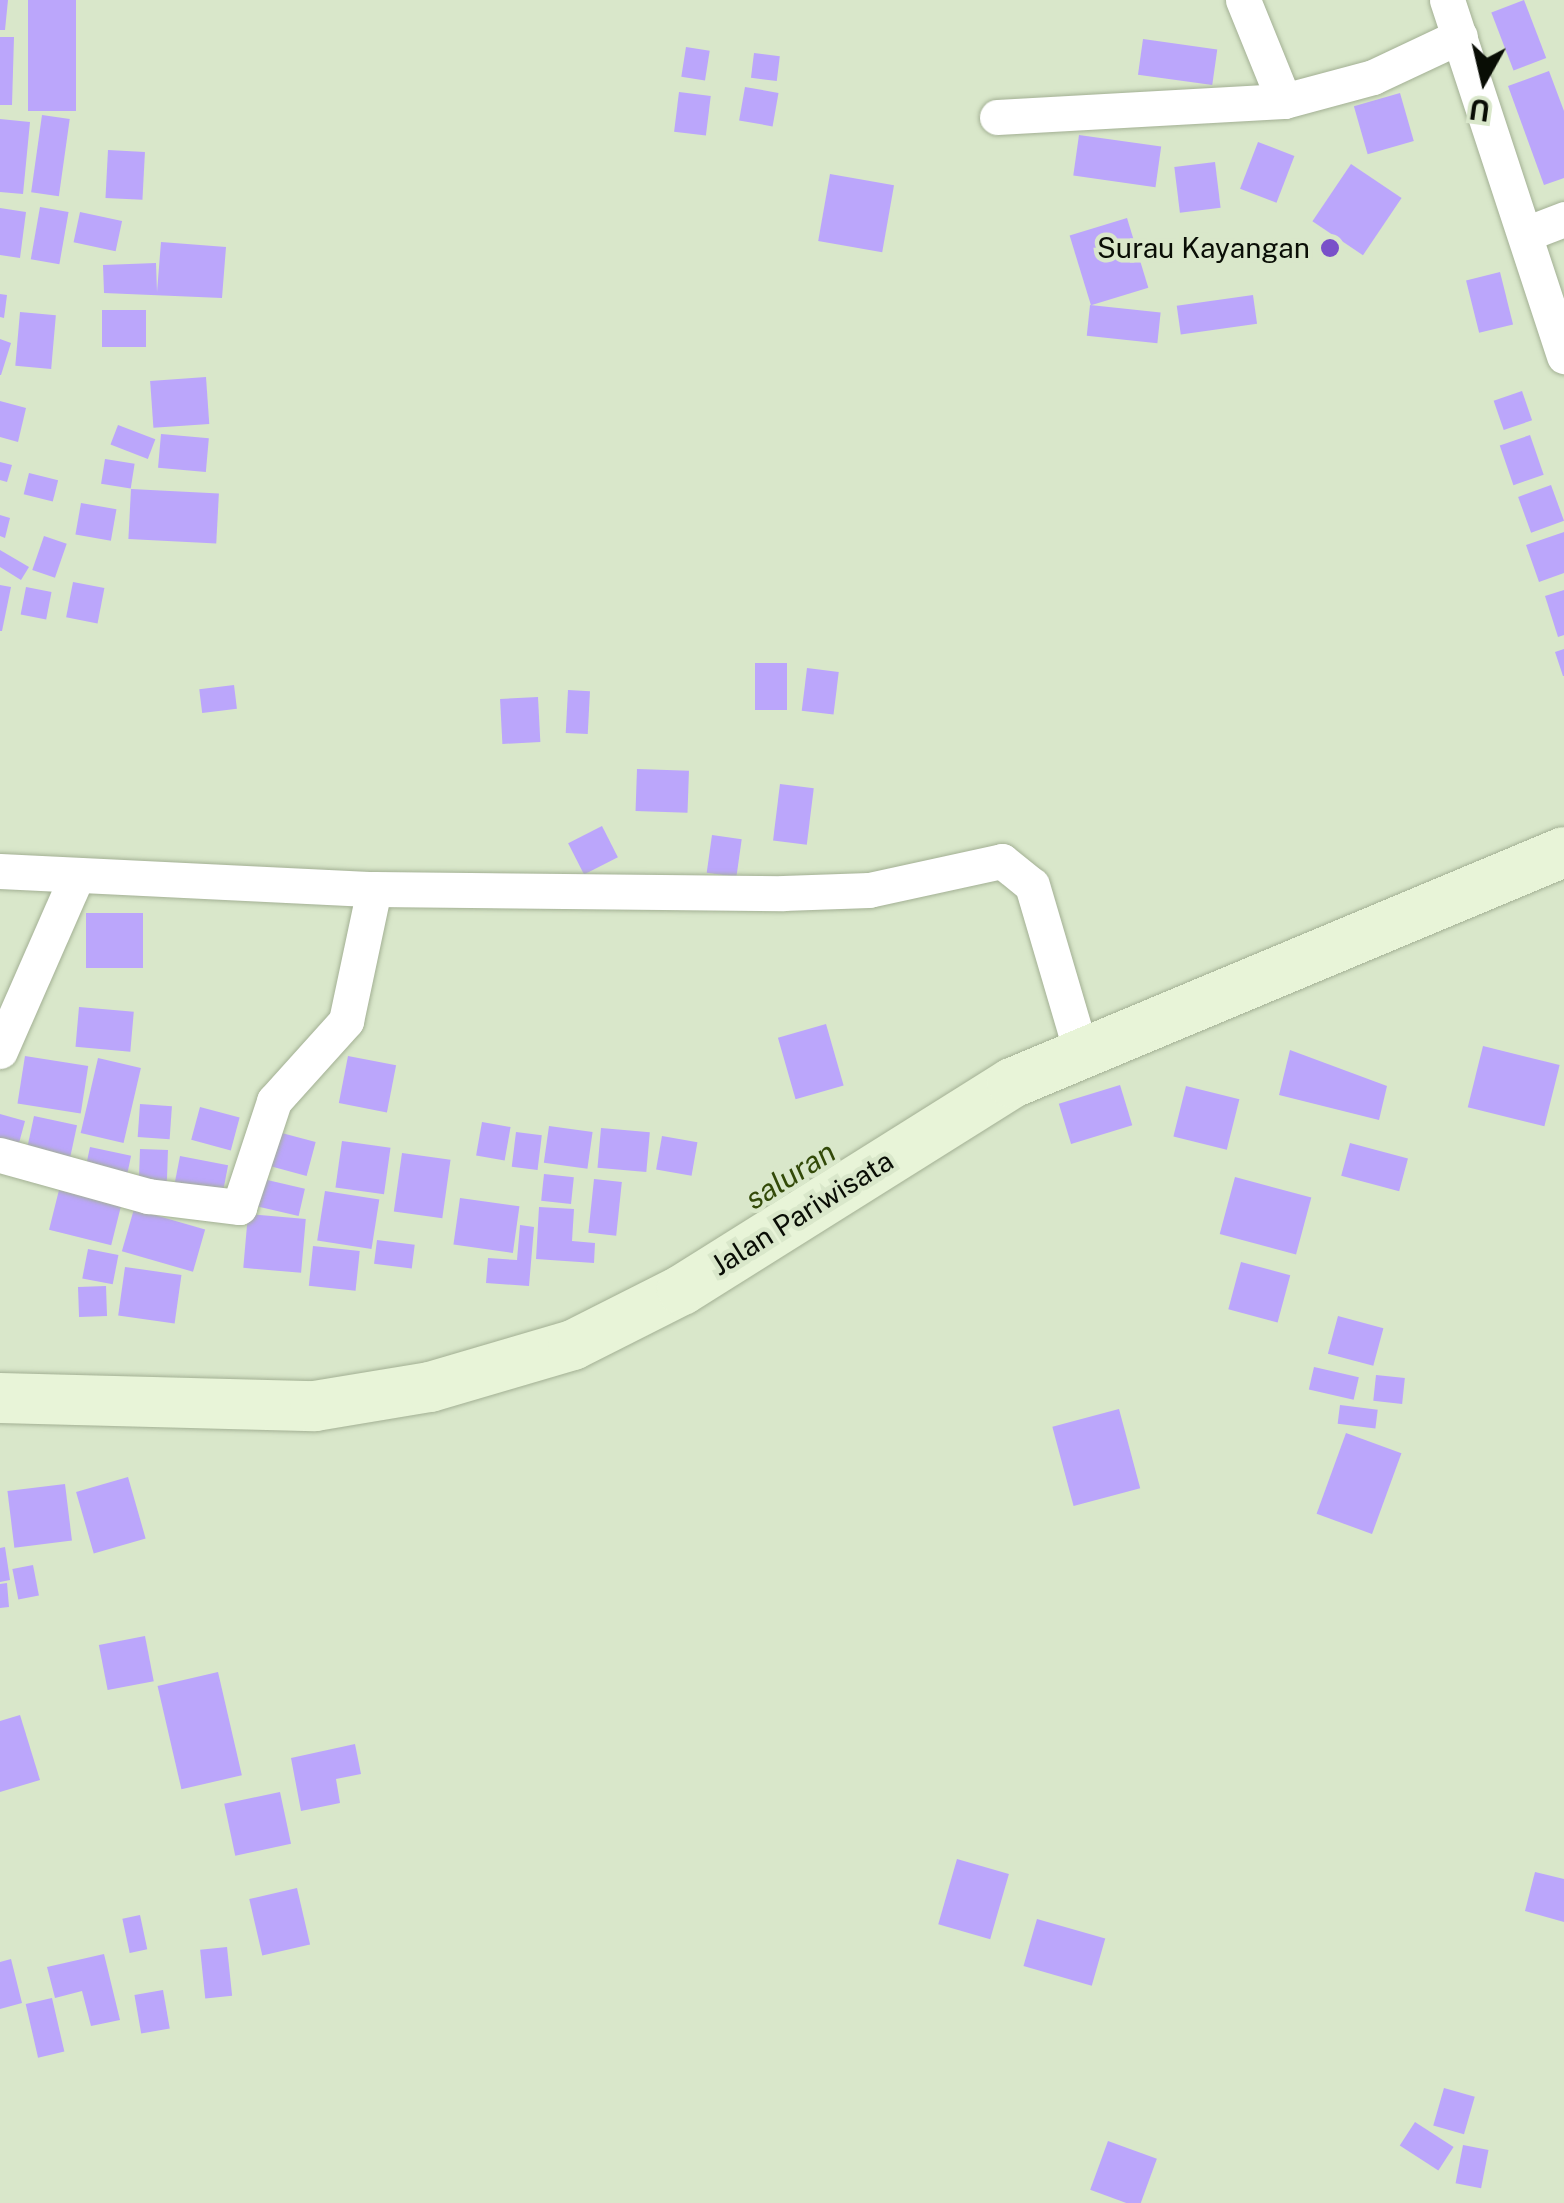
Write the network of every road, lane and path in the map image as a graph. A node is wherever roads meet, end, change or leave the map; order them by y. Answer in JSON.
{"nodes":[{"id":1,"x":1243,"y":0,"type":"edge"},
{"id":2,"x":1447,"y":0,"type":"edge"},
{"id":3,"x":1460,"y":36,"type":"junction"},
{"id":4,"x":1284,"y":102,"type":"junction"},
{"id":5,"x":997,"y":117,"type":"dead end"},
{"id":6,"x":1564,"y":219,"type":"edge"},
{"id":7,"x":1528,"y":233,"type":"junction"},
{"id":8,"x":1564,"y":356,"type":"edge"},
{"id":9,"x":1564,"y":852,"type":"edge"},
{"id":10,"x":0,"y":871,"type":"edge"},
{"id":11,"x":76,"y":880,"type":"junction"},
{"id":12,"x":374,"y":889,"type":"junction"},
{"id":13,"x":1073,"y":1037,"type":"junction"},
{"id":14,"x":0,"y":1051,"type":"edge"},
{"id":15,"x":0,"y":1154,"type":"edge"},
{"id":16,"x":0,"y":1398,"type":"edge"}],
"edges":[{"from":1,"to":4,"type":"street"},
{"from":2,"to":3,"type":"street"},
{"from":3,"to":4,"type":"street"},
{"from":3,"to":7,"type":"street"},
{"from":4,"to":5,"type":"street"},
{"from":6,"to":7,"type":"street"},
{"from":7,"to":8,"type":"street"},
{"from":9,"to":13,"type":"street","name":"Jalan Pariwisata"},
{"from":10,"to":11,"type":"street"},
{"from":11,"to":12,"type":"street"},
{"from":11,"to":14,"type":"street"},
{"from":12,"to":13,"type":"street"},
{"from":12,"to":15,"type":"street"},
{"from":13,"to":16,"type":"street","name":"Jalan Pariwisata"}]}
